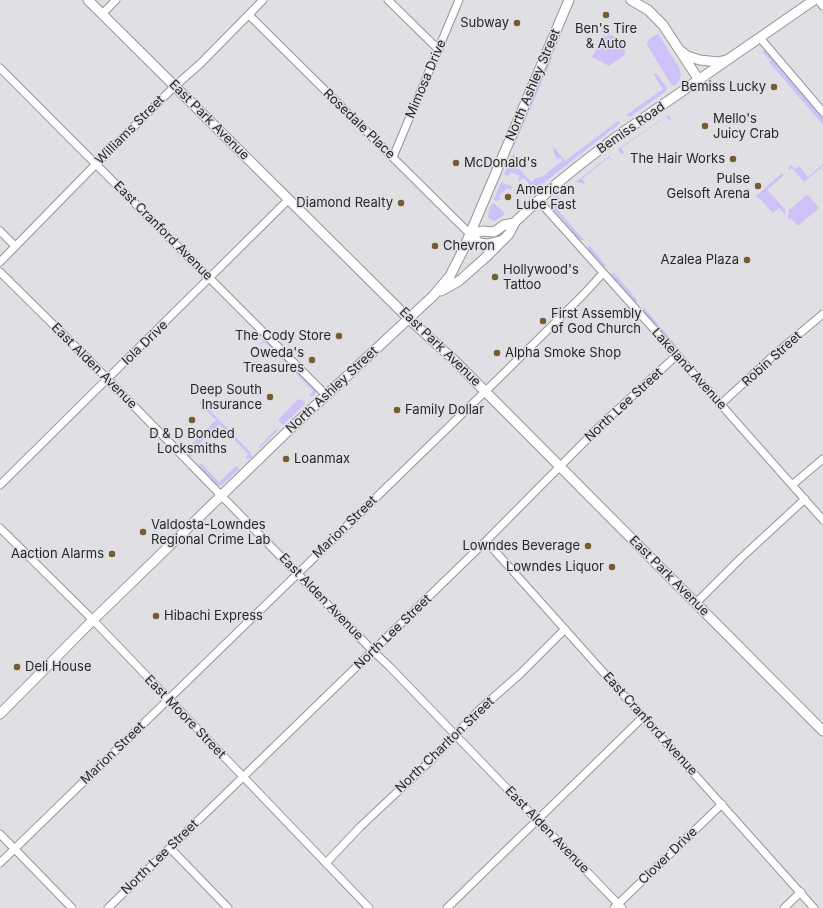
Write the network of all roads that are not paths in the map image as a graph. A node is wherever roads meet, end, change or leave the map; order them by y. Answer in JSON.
{"nodes":[{"id":1,"x":88,"y":0,"type":"edge"},
{"id":2,"x":116,"y":0,"type":"edge"},
{"id":3,"x":264,"y":0,"type":"edge"},
{"id":4,"x":388,"y":0,"type":"edge"},
{"id":5,"x":459,"y":0,"type":"edge"},
{"id":6,"x":569,"y":0,"type":"edge"},
{"id":7,"x":631,"y":0,"type":"edge"},
{"id":8,"x":814,"y":0,"type":"edge"},
{"id":9,"x":818,"y":0,"type":"edge"},
{"id":10,"x":823,"y":6,"type":"edge"},
{"id":11,"x":102,"y":14,"type":"junction"},
{"id":12,"x":249,"y":15,"type":"junction"},
{"id":13,"x":760,"y":38,"type":"junction"},
{"id":14,"x":439,"y":50,"type":"junction"},
{"id":15,"x":679,"y":50,"type":"junction"},
{"id":16,"x":729,"y":59,"type":"junction"},
{"id":17,"x":0,"y":68,"type":"edge"},
{"id":18,"x":699,"y":80,"type":"junction"},
{"id":19,"x":175,"y":86,"type":"junction"},
{"id":20,"x":823,"y":112,"type":"edge"},
{"id":21,"x":392,"y":157,"type":"junction"},
{"id":22,"x":96,"y":164,"type":"junction"},
{"id":23,"x":289,"y":199,"type":"junction"},
{"id":24,"x":538,"y":200,"type":"junction"},
{"id":25,"x":514,"y":223,"type":"junction"},
{"id":26,"x":0,"y":231,"type":"edge"},
{"id":27,"x":470,"y":234,"type":"junction"},
{"id":28,"x":503,"y":240,"type":"junction"},
{"id":29,"x":15,"y":246,"type":"junction"},
{"id":30,"x":0,"y":262,"type":"edge"},
{"id":31,"x":0,"y":272,"type":"edge"},
{"id":32,"x":603,"y":273,"type":"junction"},
{"id":33,"x":210,"y":279,"type":"junction"},
{"id":34,"x":433,"y":296,"type":"junction"},
{"id":35,"x":823,"y":314,"type":"edge"},
{"id":36,"x":409,"y":319,"type":"junction"},
{"id":37,"x":677,"y":355,"type":"junction"},
{"id":38,"x":107,"y":380,"type":"junction"},
{"id":39,"x":485,"y":391,"type":"junction"},
{"id":40,"x":326,"y":395,"type":"junction"},
{"id":41,"x":721,"y":404,"type":"junction"},
{"id":42,"x":823,"y":459,"type":"edge"},
{"id":43,"x":560,"y":467,"type":"junction"},
{"id":44,"x":0,"y":485,"type":"edge"},
{"id":45,"x":792,"y":485,"type":"junction"},
{"id":46,"x":222,"y":496,"type":"junction"},
{"id":47,"x":805,"y":500,"type":"junction"},
{"id":48,"x":823,"y":520,"type":"edge"},
{"id":49,"x":0,"y":528,"type":"edge"},
{"id":50,"x":486,"y":541,"type":"junction"},
{"id":51,"x":297,"y":574,"type":"junction"},
{"id":52,"x":696,"y":603,"type":"junction"},
{"id":53,"x":93,"y":620,"type":"junction"},
{"id":54,"x":565,"y":629,"type":"junction"},
{"id":55,"x":373,"y":651,"type":"junction"},
{"id":56,"x":168,"y":700,"type":"junction"},
{"id":57,"x":0,"y":714,"type":"edge"},
{"id":58,"x":643,"y":717,"type":"junction"},
{"id":59,"x":823,"y":731,"type":"edge"},
{"id":60,"x":454,"y":734,"type":"junction"},
{"id":61,"x":244,"y":777,"type":"junction"},
{"id":62,"x":722,"y":804,"type":"junction"},
{"id":63,"x":538,"y":820,"type":"junction"},
{"id":64,"x":0,"y":834,"type":"edge"},
{"id":65,"x":170,"y":848,"type":"junction"},
{"id":66,"x":15,"y":849,"type":"junction"},
{"id":67,"x":0,"y":863,"type":"edge"},
{"id":68,"x":326,"y":863,"type":"junction"},
{"id":69,"x":800,"y":892,"type":"junction"},
{"id":70,"x":618,"y":907,"type":"edge"},
{"id":71,"x":72,"y":908,"type":"edge"},
{"id":72,"x":108,"y":908,"type":"edge"},
{"id":73,"x":228,"y":908,"type":"edge"},
{"id":74,"x":369,"y":908,"type":"edge"},
{"id":75,"x":447,"y":908,"type":"edge"},
{"id":76,"x":784,"y":908,"type":"edge"},
{"id":77,"x":814,"y":908,"type":"edge"}],
"edges":[{"from":1,"to":11,"type":"main road","name":"East Park Avenue"},
{"from":2,"to":11,"type":"street"},
{"from":3,"to":12,"type":"street","name":"Williams Street"},
{"from":4,"to":14,"type":"street"},
{"from":5,"to":14,"type":"street","name":"Mimosa Drive"},
{"from":6,"to":27,"type":"main road","name":"North Ashley Street"},
{"from":7,"to":15,"type":"main road"},
{"from":8,"to":13,"type":"main road","name":"Bemiss Road"},
{"from":9,"to":10,"type":"street"},
{"from":11,"to":19,"type":"main road","name":"East Park Avenue"},
{"from":12,"to":19,"type":"street","name":"Williams Street"},
{"from":12,"to":21,"type":"street","name":"Rosedale Place"},
{"from":13,"to":16,"type":"main road","name":"Bemiss Road"},
{"from":13,"to":20,"type":"street"},
{"from":14,"to":21,"type":"street","name":"Mimosa Drive"},
{"from":15,"to":16,"type":"main road"},
{"from":15,"to":18,"type":"main road"},
{"from":16,"to":18,"type":"main road","name":"Bemiss Road"},
{"from":17,"to":22,"type":"street","name":"East Cranford Avenue"},
{"from":18,"to":24,"type":"main road","name":"Bemiss Road"},
{"from":19,"to":22,"type":"street","name":"Williams Street"},
{"from":19,"to":23,"type":"main road","name":"East Park Avenue"},
{"from":21,"to":27,"type":"street","name":"Rosedale Place"},
{"from":22,"to":29,"type":"street","name":"Williams Street"},
{"from":22,"to":33,"type":"street","name":"East Cranford Avenue"},
{"from":23,"to":33,"type":"street","name":"Iola Drive"},
{"from":23,"to":36,"type":"main road","name":"East Park Avenue"},
{"from":24,"to":25,"type":"main road","name":"Bemiss Road"},
{"from":24,"to":32,"type":"street","name":"Lakeland Avenue"},
{"from":25,"to":27,"type":"main road","name":"Bemiss Road"},
{"from":25,"to":28,"type":"main road","name":"Bemiss Road"},
{"from":26,"to":29,"type":"street"},
{"from":27,"to":28,"type":"main road"},
{"from":27,"to":34,"type":"main road","name":"North Ashley Street"},
{"from":28,"to":34,"type":"main road","name":"Bemiss Road"},
{"from":29,"to":30,"type":"street","name":"Williams Street"},
{"from":31,"to":38,"type":"street","name":"East Alden Avenue"},
{"from":32,"to":37,"type":"street","name":"Lakeland Avenue"},
{"from":32,"to":39,"type":"street","name":"Marion Street"},
{"from":33,"to":38,"type":"street","name":"Iola Drive"},
{"from":33,"to":40,"type":"street","name":"East Cranford Avenue"},
{"from":34,"to":36,"type":"main road","name":"North Ashley Street"},
{"from":35,"to":41,"type":"street","name":"Robin Street"},
{"from":36,"to":39,"type":"main road","name":"East Park Avenue"},
{"from":36,"to":40,"type":"main road","name":"North Ashley Street"},
{"from":37,"to":41,"type":"street","name":"Lakeland Avenue"},
{"from":37,"to":43,"type":"street","name":"North Lee Street"},
{"from":38,"to":44,"type":"street","name":"Iola Drive"},
{"from":38,"to":46,"type":"street","name":"East Alden Avenue"},
{"from":39,"to":43,"type":"main road","name":"East Park Avenue"},
{"from":39,"to":51,"type":"street","name":"Marion Street"},
{"from":40,"to":46,"type":"main road","name":"North Ashley Street"},
{"from":41,"to":45,"type":"street","name":"Lakeland Avenue"},
{"from":42,"to":45,"type":"street"},
{"from":43,"to":50,"type":"street","name":"North Lee Street"},
{"from":43,"to":52,"type":"main road","name":"East Park Avenue"},
{"from":45,"to":47,"type":"street","name":"Lakeland Avenue"},
{"from":46,"to":51,"type":"street","name":"East Alden Avenue"},
{"from":46,"to":53,"type":"main road","name":"North Ashley Street"},
{"from":47,"to":48,"type":"street","name":"Lakeland Avenue"},
{"from":47,"to":52,"type":"street"},
{"from":49,"to":53,"type":"street","name":"East Moore Street"},
{"from":50,"to":54,"type":"street","name":"East Cranford Avenue"},
{"from":50,"to":55,"type":"street","name":"North Lee Street"},
{"from":51,"to":55,"type":"street","name":"East Alden Avenue"},
{"from":51,"to":56,"type":"street","name":"Marion Street"},
{"from":52,"to":59,"type":"main road","name":"East Park Avenue"},
{"from":53,"to":56,"type":"street","name":"East Moore Street"},
{"from":53,"to":57,"type":"main road","name":"North Ashley Street"},
{"from":54,"to":58,"type":"street","name":"East Cranford Avenue"},
{"from":54,"to":60,"type":"street","name":"North Charlton Street"},
{"from":55,"to":60,"type":"street","name":"East Alden Avenue"},
{"from":55,"to":61,"type":"street","name":"North Lee Street"},
{"from":56,"to":61,"type":"street","name":"East Moore Street"},
{"from":56,"to":66,"type":"street","name":"Marion Street"},
{"from":58,"to":62,"type":"street","name":"East Cranford Avenue"},
{"from":58,"to":63,"type":"street"},
{"from":60,"to":63,"type":"street","name":"East Alden Avenue"},
{"from":60,"to":68,"type":"street","name":"North Charlton Street"},
{"from":61,"to":65,"type":"street","name":"North Lee Street"},
{"from":61,"to":68,"type":"street","name":"East Moore Street"},
{"from":62,"to":69,"type":"street","name":"East Cranford Avenue"},
{"from":62,"to":70,"type":"street","name":"Clover Drive"},
{"from":63,"to":70,"type":"street","name":"East Alden Avenue"},
{"from":63,"to":75,"type":"street"},
{"from":64,"to":66,"type":"street"},
{"from":65,"to":72,"type":"street","name":"North Lee Street"},
{"from":65,"to":73,"type":"street"},
{"from":66,"to":67,"type":"street","name":"Marion Street"},
{"from":66,"to":71,"type":"street"},
{"from":68,"to":74,"type":"street","name":"East Moore Street"},
{"from":69,"to":76,"type":"street"},
{"from":69,"to":77,"type":"street","name":"East Cranford Avenue"}]}
